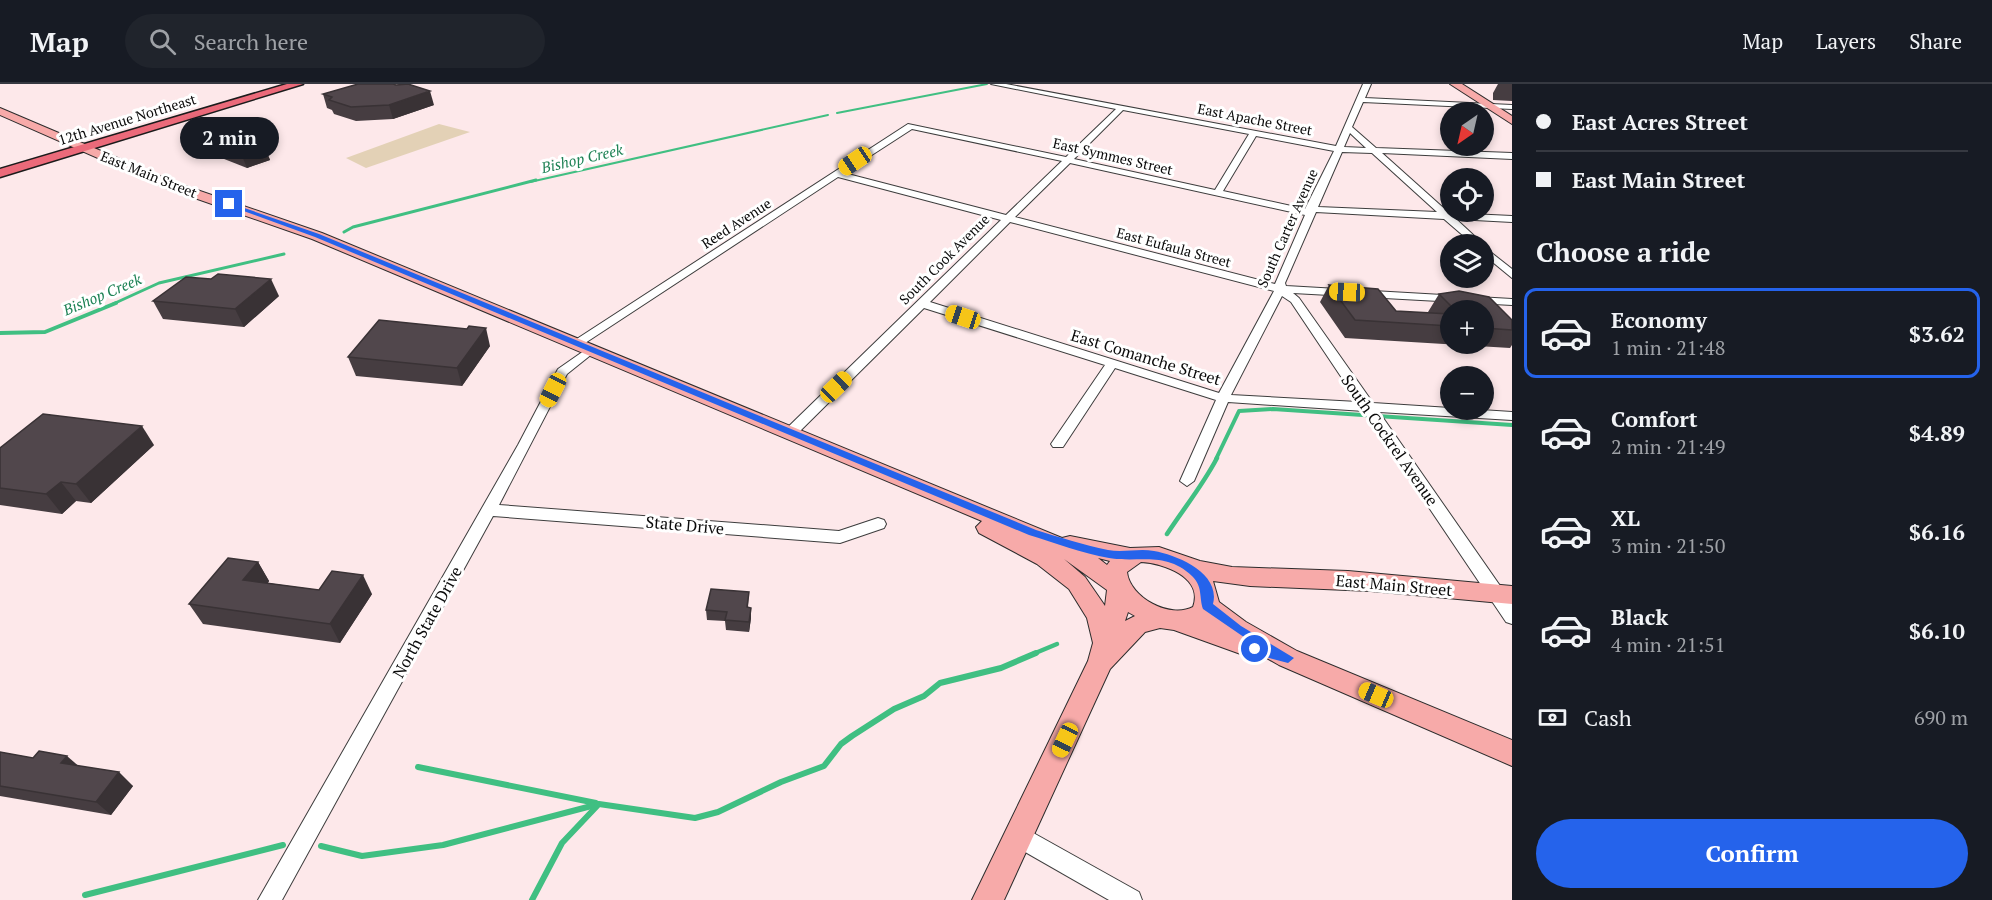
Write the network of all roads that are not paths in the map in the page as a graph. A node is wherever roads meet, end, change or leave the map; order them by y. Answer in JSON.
{"nodes":[{"id":1,"x":298,"y":84,"type":"edge"},
{"id":2,"x":995,"y":84,"type":"edge"},
{"id":3,"x":1367,"y":84,"type":"edge"},
{"id":4,"x":1455,"y":84,"type":"edge"},
{"id":5,"x":1361,"y":100,"type":"junction"},
{"id":6,"x":1483,"y":102,"type":"edge"},
{"id":7,"x":1440,"y":104,"type":"edge"},
{"id":8,"x":1494,"y":106,"type":"edge"},
{"id":9,"x":1122,"y":107,"type":"junction"},
{"id":10,"x":1512,"y":107,"type":"edge"},
{"id":11,"x":1494,"y":109,"type":"edge"},
{"id":12,"x":0,"y":111,"type":"edge"},
{"id":13,"x":1512,"y":122,"type":"edge"},
{"id":14,"x":911,"y":126,"type":"joint"},
{"id":15,"x":1349,"y":128,"type":"junction"},
{"id":16,"x":1254,"y":133,"type":"junction"},
{"id":17,"x":84,"y":148,"type":"junction"},
{"id":18,"x":1339,"y":149,"type":"junction"},
{"id":19,"x":1375,"y":151,"type":"junction"},
{"id":20,"x":1512,"y":156,"type":"edge"},
{"id":21,"x":1067,"y":160,"type":"junction"},
{"id":22,"x":0,"y":173,"type":"edge"},
{"id":23,"x":836,"y":174,"type":"junction"},
{"id":24,"x":1217,"y":193,"type":"junction"},
{"id":25,"x":1309,"y":211,"type":"junction"},
{"id":26,"x":1440,"y":211,"type":"edge"},
{"id":27,"x":1440,"y":216,"type":"edge"},
{"id":28,"x":1494,"y":218,"type":"edge"},
{"id":29,"x":1006,"y":219,"type":"junction"},
{"id":30,"x":1512,"y":219,"type":"edge"},
{"id":31,"x":1453,"y":222,"type":"edge"},
{"id":32,"x":1467,"y":234,"type":"edge"},
{"id":33,"x":1494,"y":259,"type":"edge"},
{"id":34,"x":1512,"y":276,"type":"edge"},
{"id":35,"x":1280,"y":289,"type":"junction"},
{"id":36,"x":1512,"y":302,"type":"edge"},
{"id":37,"x":921,"y":303,"type":"junction"},
{"id":38,"x":583,"y":347,"type":"junction"},
{"id":39,"x":1111,"y":365,"type":"junction"},
{"id":40,"x":1223,"y":398,"type":"junction"},
{"id":41,"x":1370,"y":409,"type":"junction"},
{"id":42,"x":1512,"y":416,"type":"edge"},
{"id":43,"x":789,"y":433,"type":"junction"},
{"id":44,"x":1058,"y":444,"type":"dead end"},
{"id":45,"x":852,"y":459,"type":"junction"},
{"id":46,"x":1187,"y":481,"type":"dead end"},
{"id":47,"x":489,"y":510,"type":"junction"},
{"id":48,"x":878,"y":524,"type":"dead end"},
{"id":49,"x":1032,"y":533,"type":"junction"},
{"id":50,"x":1129,"y":556,"type":"junction"},
{"id":51,"x":1179,"y":562,"type":"junction"},
{"id":52,"x":1277,"y":578,"type":"junction"},
{"id":53,"x":1117,"y":586,"type":"junction"},
{"id":54,"x":1504,"y":595,"type":"edge"},
{"id":55,"x":1208,"y":602,"type":"junction"},
{"id":56,"x":1512,"y":617,"type":"edge"},
{"id":57,"x":1168,"y":620,"type":"junction"},
{"id":58,"x":1103,"y":651,"type":"junction"},
{"id":59,"x":1288,"y":658,"type":"junction"},
{"id":60,"x":1512,"y":753,"type":"edge"},
{"id":61,"x":1019,"y":836,"type":"junction"},
{"id":62,"x":269,"y":900,"type":"edge"},
{"id":63,"x":988,"y":900,"type":"edge"},
{"id":64,"x":1131,"y":900,"type":"edge"}],
"edges":[{"from":1,"to":17,"type":"main road","name":"12th Avenue Northeast"},
{"from":2,"to":9,"type":"street","name":"East Apache Street"},
{"from":3,"to":5,"type":"street","name":"South Carter Avenue"},
{"from":4,"to":6,"type":"street"},
{"from":5,"to":7,"type":"street"},
{"from":5,"to":15,"type":"street","name":"South Carter Avenue"},
{"from":8,"to":10,"type":"street"},
{"from":9,"to":16,"type":"street","name":"East Apache Street"},
{"from":9,"to":21,"type":"street","name":"South Cook Avenue"},
{"from":11,"to":13,"type":"street"},
{"from":12,"to":17,"type":"street","name":"East Main Street"},
{"from":14,"to":21,"type":"street","name":"East Symmes Street"},
{"from":14,"to":23,"type":"street","name":"Reed Avenue"},
{"from":15,"to":18,"type":"street","name":"South Carter Avenue"},
{"from":15,"to":19,"type":"street"},
{"from":16,"to":18,"type":"street","name":"East Apache Street"},
{"from":16,"to":24,"type":"street"},
{"from":17,"to":22,"type":"main road","name":"12th Avenue Northeast"},
{"from":17,"to":38,"type":"street","name":"East Main Street"},
{"from":18,"to":19,"type":"street","name":"East Apache Street"},
{"from":18,"to":25,"type":"street","name":"South Carter Avenue"},
{"from":19,"to":20,"type":"street","name":"East Apache Street"},
{"from":19,"to":26,"type":"street"},
{"from":21,"to":24,"type":"street","name":"East Symmes Street"},
{"from":21,"to":29,"type":"street","name":"South Cook Avenue"},
{"from":23,"to":29,"type":"street","name":"East Eufaula Street"},
{"from":23,"to":38,"type":"street","name":"Reed Avenue"},
{"from":24,"to":25,"type":"street","name":"East Symmes Street"},
{"from":25,"to":27,"type":"street","name":"East Symmes Street"},
{"from":25,"to":35,"type":"street","name":"South Carter Avenue"},
{"from":28,"to":30,"type":"street","name":"East Symmes Street"},
{"from":29,"to":35,"type":"street","name":"East Eufaula Street"},
{"from":29,"to":37,"type":"street","name":"South Cook Avenue"},
{"from":31,"to":32,"type":"street"},
{"from":33,"to":34,"type":"street"},
{"from":35,"to":36,"type":"street","name":"East Eufaula Street"},
{"from":35,"to":40,"type":"street","name":"South Carter Avenue"},
{"from":35,"to":41,"type":"street","name":"South Cockrel Avenue"},
{"from":37,"to":39,"type":"street","name":"East Comanche Street"},
{"from":37,"to":43,"type":"street","name":"South Cook Avenue"},
{"from":38,"to":43,"type":"street","name":"East Main Street"},
{"from":38,"to":47,"type":"street","name":"North State Drive"},
{"from":39,"to":40,"type":"street","name":"East Comanche Street"},
{"from":39,"to":44,"type":"street"},
{"from":40,"to":41,"type":"street","name":"East Comanche Street"},
{"from":40,"to":46,"type":"street","name":"South Carter Avenue"},
{"from":41,"to":42,"type":"street","name":"East Comanche Street"},
{"from":41,"to":54,"type":"street","name":"South Cockrel Avenue"},
{"from":43,"to":45,"type":"street","name":"East Main Street"},
{"from":45,"to":49,"type":"street","name":"East Main Street"},
{"from":45,"to":58,"type":"street"},
{"from":47,"to":48,"type":"street","name":"State Drive"},
{"from":47,"to":62,"type":"street","name":"North State Drive"},
{"from":49,"to":50,"type":"street","name":"East Main Street"},
{"from":49,"to":53,"type":"street","name":"East Main Street"},
{"from":50,"to":51,"type":"street"},
{"from":50,"to":53,"type":"street"},
{"from":51,"to":52,"type":"street","name":"East Main Street"},
{"from":51,"to":55,"type":"street"},
{"from":52,"to":54,"type":"street","name":"East Main Street"},
{"from":52,"to":55,"type":"street","name":"East Main Street"},
{"from":53,"to":57,"type":"street"},
{"from":53,"to":58,"type":"street"},
{"from":54,"to":56,"type":"street","name":"South Cockrel Avenue"},
{"from":55,"to":57,"type":"street"},
{"from":55,"to":59,"type":"street"},
{"from":57,"to":58,"type":"street"},
{"from":57,"to":59,"type":"street"},
{"from":58,"to":61,"type":"street"},
{"from":59,"to":60,"type":"street"},
{"from":61,"to":63,"type":"street"},
{"from":61,"to":64,"type":"street"}]}
